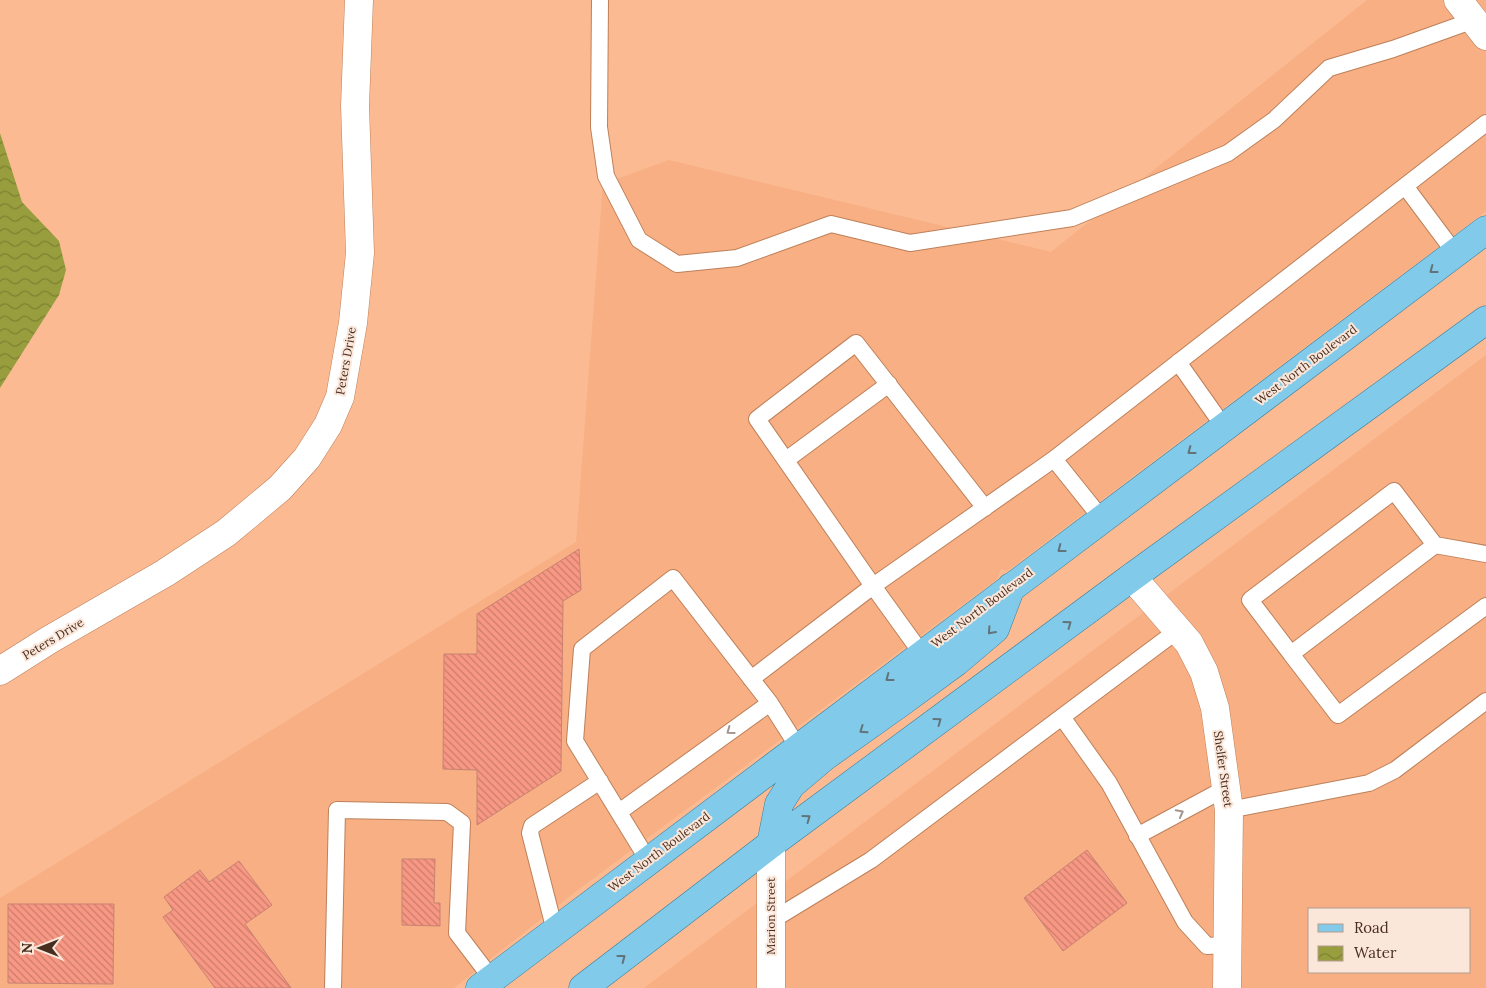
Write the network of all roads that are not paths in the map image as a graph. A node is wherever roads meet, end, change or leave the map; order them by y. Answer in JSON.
{"nodes":[{"id":1,"x":359,"y":0,"type":"edge"},
{"id":2,"x":600,"y":0,"type":"edge"},
{"id":3,"x":1473,"y":19,"type":"edge"},
{"id":4,"x":1486,"y":122,"type":"edge"},
{"id":5,"x":1405,"y":186,"type":"junction"},
{"id":6,"x":1486,"y":230,"type":"edge"},
{"id":7,"x":1455,"y":253,"type":"junction"},
{"id":8,"x":1486,"y":320,"type":"edge"},
{"id":9,"x":1178,"y":362,"type":"junction"},
{"id":10,"x":889,"y":384,"type":"junction"},
{"id":11,"x":1224,"y":427,"type":"junction"},
{"id":12,"x":1054,"y":459,"type":"junction"},
{"id":13,"x":786,"y":460,"type":"junction"},
{"id":14,"x":985,"y":508,"type":"junction"},
{"id":15,"x":1102,"y":519,"type":"junction"},
{"id":16,"x":1435,"y":545,"type":"junction"},
{"id":17,"x":1486,"y":554,"type":"edge"},
{"id":18,"x":1132,"y":577,"type":"junction"},
{"id":19,"x":873,"y":586,"type":"junction"},
{"id":20,"x":1011,"y":587,"type":"junction"},
{"id":21,"x":1486,"y":606,"type":"edge"},
{"id":22,"x":1178,"y":630,"type":"junction"},
{"id":23,"x":922,"y":654,"type":"junction"},
{"id":24,"x":1291,"y":654,"type":"junction"},
{"id":25,"x":0,"y":671,"type":"edge"},
{"id":26,"x":752,"y":679,"type":"junction"},
{"id":27,"x":1486,"y":700,"type":"edge"},
{"id":28,"x":770,"y":703,"type":"junction"},
{"id":29,"x":1062,"y":717,"type":"junction"},
{"id":30,"x":798,"y":747,"type":"junction"},
{"id":31,"x":600,"y":780,"type":"junction"},
{"id":32,"x":1228,"y":799,"type":"junction"},
{"id":33,"x":619,"y":812,"type":"junction"},
{"id":34,"x":1137,"y":836,"type":"junction"},
{"id":35,"x":771,"y":844,"type":"junction"},
{"id":36,"x":648,"y":860,"type":"junction"},
{"id":37,"x":771,"y":921,"type":"junction"},
{"id":38,"x":555,"y":931,"type":"junction"},
{"id":39,"x":1228,"y":945,"type":"junction"},
{"id":40,"x":486,"y":983,"type":"edge"},
{"id":41,"x":333,"y":988,"type":"edge"},
{"id":42,"x":583,"y":988,"type":"edge"},
{"id":43,"x":771,"y":988,"type":"edge"},
{"id":44,"x":1227,"y":988,"type":"edge"}],
"edges":[{"from":1,"to":25,"type":"street","name":"Peters Drive"},
{"from":2,"to":3,"type":"lane"},
{"from":4,"to":5,"type":"lane"},
{"from":5,"to":7,"type":"lane"},
{"from":5,"to":9,"type":"lane"},
{"from":6,"to":7,"type":"main road","name":"West North Boulevard"},
{"from":7,"to":11,"type":"main road","name":"West North Boulevard","one_way":true},
{"from":8,"to":18,"type":"main road"},
{"from":9,"to":11,"type":"lane"},
{"from":9,"to":12,"type":"lane"},
{"from":10,"to":13,"type":"lane"},
{"from":10,"to":13,"type":"lane"},
{"from":10,"to":14,"type":"lane"},
{"from":11,"to":15,"type":"main road","name":"West North Boulevard","one_way":true},
{"from":12,"to":14,"type":"lane"},
{"from":12,"to":15,"type":"lane"},
{"from":13,"to":19,"type":"lane"},
{"from":14,"to":19,"type":"lane"},
{"from":15,"to":20,"type":"main road","name":"West North Boulevard","one_way":true},
{"from":16,"to":17,"type":"lane"},
{"from":16,"to":24,"type":"lane"},
{"from":16,"to":24,"type":"lane"},
{"from":18,"to":22,"type":"street","name":"Shelfer Street"},
{"from":35,"to":18,"type":"main road","one_way":true},
{"from":19,"to":23,"type":"lane"},
{"from":19,"to":26,"type":"lane"},
{"from":20,"to":23,"type":"main road","name":"West North Boulevard"},
{"from":20,"to":35,"type":"main road","one_way":true},
{"from":21,"to":24,"type":"lane"},
{"from":22,"to":29,"type":"lane"},
{"from":22,"to":32,"type":"street","name":"Shelfer Street"},
{"from":23,"to":30,"type":"main road","name":"West North Boulevard","one_way":true},
{"from":26,"to":28,"type":"lane"},
{"from":26,"to":31,"type":"lane"},
{"from":27,"to":32,"type":"lane"},
{"from":28,"to":30,"type":"lane"},
{"from":28,"to":33,"type":"lane","one_way":true},
{"from":29,"to":34,"type":"lane"},
{"from":29,"to":37,"type":"lane"},
{"from":30,"to":36,"type":"main road","name":"West North Boulevard"},
{"from":31,"to":33,"type":"lane"},
{"from":31,"to":38,"type":"lane"},
{"from":34,"to":32,"type":"lane","one_way":true},
{"from":32,"to":39,"type":"street","name":"Shelfer Street"},
{"from":33,"to":36,"type":"lane"},
{"from":34,"to":39,"type":"lane"},
{"from":35,"to":37,"type":"street","name":"Marion Street"},
{"from":42,"to":35,"type":"main road","one_way":true},
{"from":36,"to":38,"type":"main road","name":"West North Boulevard"},
{"from":37,"to":43,"type":"street","name":"Marion Street"},
{"from":38,"to":40,"type":"main road","name":"West North Boulevard"},
{"from":39,"to":44,"type":"street","name":"Shelfer Street"},
{"from":40,"to":41,"type":"lane"}]}
